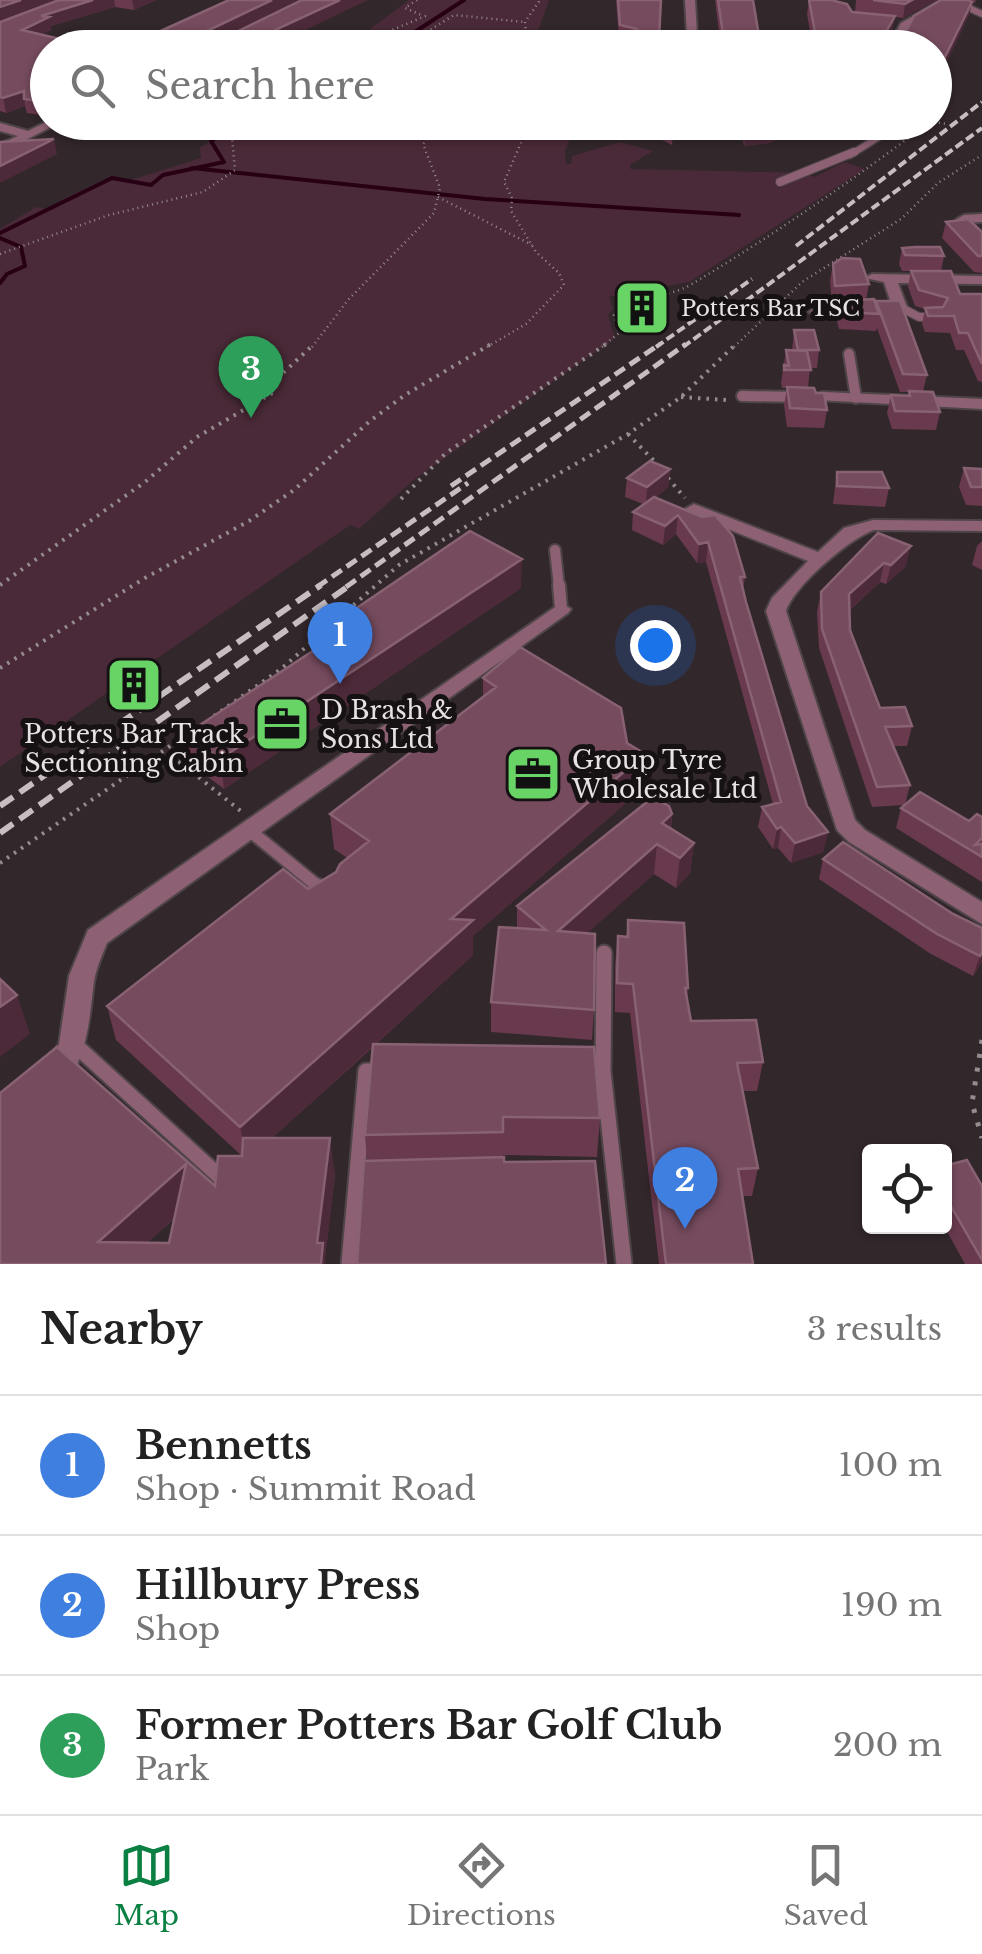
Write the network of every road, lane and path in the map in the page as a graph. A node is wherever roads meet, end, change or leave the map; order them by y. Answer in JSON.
{"nodes":[{"id":1,"x":417,"y":0,"type":"edge"},
{"id":2,"x":540,"y":0,"type":"edge"},
{"id":3,"x":690,"y":0,"type":"edge"},
{"id":4,"x":951,"y":0,"type":"edge"},
{"id":5,"x":968,"y":0,"type":"edge"},
{"id":6,"x":982,"y":2,"type":"edge"},
{"id":7,"x":982,"y":14,"type":"edge"},
{"id":8,"x":525,"y":22,"type":"junction"},
{"id":9,"x":888,"y":23,"type":"edge"},
{"id":10,"x":905,"y":24,"type":"junction"},
{"id":11,"x":392,"y":30,"type":"edge"},
{"id":12,"x":426,"y":30,"type":"edge"},
{"id":13,"x":526,"y":30,"type":"edge"},
{"id":14,"x":692,"y":30,"type":"edge"},
{"id":15,"x":902,"y":30,"type":"edge"},
{"id":16,"x":0,"y":127,"type":"edge"},
{"id":17,"x":29,"y":135,"type":"joint"},
{"id":18,"x":232,"y":140,"type":"edge"},
{"id":19,"x":425,"y":140,"type":"edge"},
{"id":20,"x":521,"y":140,"type":"edge"},
{"id":21,"x":876,"y":140,"type":"edge"},
{"id":22,"x":907,"y":140,"type":"edge"},
{"id":23,"x":0,"y":148,"type":"edge"},
{"id":24,"x":982,"y":155,"type":"edge"},
{"id":25,"x":780,"y":182,"type":"dead end"},
{"id":26,"x":438,"y":197,"type":"junction"},
{"id":27,"x":982,"y":218,"type":"edge"},
{"id":28,"x":964,"y":220,"type":"edge"},
{"id":29,"x":532,"y":245,"type":"junction"},
{"id":30,"x":2,"y":254,"type":"edge"},
{"id":31,"x":820,"y":268,"type":"junction"},
{"id":32,"x":828,"y":270,"type":"dead end"},
{"id":33,"x":982,"y":280,"type":"edge"},
{"id":34,"x":900,"y":306,"type":"junction"},
{"id":35,"x":816,"y":312,"type":"dead end"},
{"id":36,"x":937,"y":317,"type":"edge"},
{"id":37,"x":850,"y":354,"type":"dead end"},
{"id":38,"x":742,"y":396,"type":"joint"},
{"id":39,"x":681,"y":397,"type":"junction"},
{"id":40,"x":824,"y":398,"type":"joint"},
{"id":41,"x":856,"y":398,"type":"junction"},
{"id":42,"x":982,"y":404,"type":"edge"},
{"id":43,"x":628,"y":434,"type":"junction"},
{"id":44,"x":657,"y":464,"type":"edge"},
{"id":45,"x":668,"y":477,"type":"edge"},
{"id":46,"x":401,"y":499,"type":"dead end"},
{"id":47,"x":694,"y":509,"type":"joint"},
{"id":48,"x":982,"y":526,"type":"edge"},
{"id":49,"x":555,"y":550,"type":"dead end"},
{"id":50,"x":820,"y":559,"type":"junction"},
{"id":51,"x":0,"y":584,"type":"edge"},
{"id":52,"x":561,"y":609,"type":"joint"},
{"id":53,"x":0,"y":668,"type":"edge"},
{"id":54,"x":172,"y":756,"type":"dead end"},
{"id":55,"x":253,"y":827,"type":"junction"},
{"id":56,"x":0,"y":864,"type":"edge"},
{"id":57,"x":332,"y":899,"type":"edge"},
{"id":58,"x":982,"y":914,"type":"edge"},
{"id":59,"x":604,"y":953,"type":"dead end"},
{"id":60,"x":982,"y":1040,"type":"edge"},
{"id":61,"x":74,"y":1044,"type":"junction"},
{"id":62,"x":583,"y":1070,"type":"edge"},
{"id":63,"x":603,"y":1070,"type":"junction"},
{"id":64,"x":406,"y":1071,"type":"edge"},
{"id":65,"x":27,"y":1092,"type":"edge"},
{"id":66,"x":982,"y":1138,"type":"edge"},
{"id":67,"x":219,"y":1176,"type":"edge"},
{"id":68,"x":598,"y":1178,"type":"edge"},
{"id":69,"x":617,"y":1178,"type":"junction"},
{"id":70,"x":373,"y":1184,"type":"edge"},
{"id":71,"x":354,"y":1185,"type":"junction"},
{"id":72,"x":349,"y":1264,"type":"edge"},
{"id":73,"x":624,"y":1264,"type":"edge"}],
"edges":[{"from":1,"to":11,"type":"path"},
{"from":2,"to":8,"type":"path"},
{"from":3,"to":14,"type":"street"},
{"from":4,"to":7,"type":"lane"},
{"from":4,"to":10,"type":"street"},
{"from":5,"to":6,"type":"lane"},
{"from":8,"to":12,"type":"path"},
{"from":8,"to":13,"type":"path"},
{"from":9,"to":10,"type":"lane"},
{"from":10,"to":15,"type":"street"},
{"from":16,"to":17,"type":"street"},
{"from":17,"to":23,"type":"street"},
{"from":18,"to":30,"type":"path"},
{"from":19,"to":26,"type":"path"},
{"from":20,"to":29,"type":"path"},
{"from":21,"to":25,"type":"lane"},
{"from":22,"to":46,"type":"path"},
{"from":24,"to":31,"type":"path"},
{"from":26,"to":29,"type":"path"},
{"from":26,"to":51,"type":"path"},
{"from":27,"to":28,"type":"street"},
{"from":29,"to":53,"type":"path"},
{"from":31,"to":32,"type":"path"},
{"from":31,"to":39,"type":"path"},
{"from":33,"to":34,"type":"street"},
{"from":34,"to":35,"type":"street"},
{"from":34,"to":36,"type":"lane"},
{"from":37,"to":41,"type":"lane"},
{"from":38,"to":39,"type":"path"},
{"from":38,"to":40,"type":"lane"},
{"from":39,"to":43,"type":"path"},
{"from":40,"to":41,"type":"street"},
{"from":41,"to":42,"type":"street"},
{"from":43,"to":44,"type":"path"},
{"from":43,"to":56,"type":"path"},
{"from":45,"to":47,"type":"path"},
{"from":47,"to":50,"type":"street"},
{"from":48,"to":50,"type":"street"},
{"from":49,"to":52,"type":"lane"},
{"from":50,"to":58,"type":"street"},
{"from":52,"to":55,"type":"street"},
{"from":54,"to":55,"type":"path"},
{"from":55,"to":57,"type":"lane"},
{"from":55,"to":61,"type":"street"},
{"from":59,"to":63,"type":"lane"},
{"from":60,"to":66,"type":"path"},
{"from":61,"to":65,"type":"street"},
{"from":61,"to":67,"type":"lane"},
{"from":62,"to":63,"type":"lane"},
{"from":63,"to":69,"type":"lane"},
{"from":64,"to":71,"type":"lane"},
{"from":68,"to":69,"type":"lane"},
{"from":69,"to":73,"type":"lane"},
{"from":70,"to":71,"type":"lane"},
{"from":71,"to":72,"type":"lane"}]}
